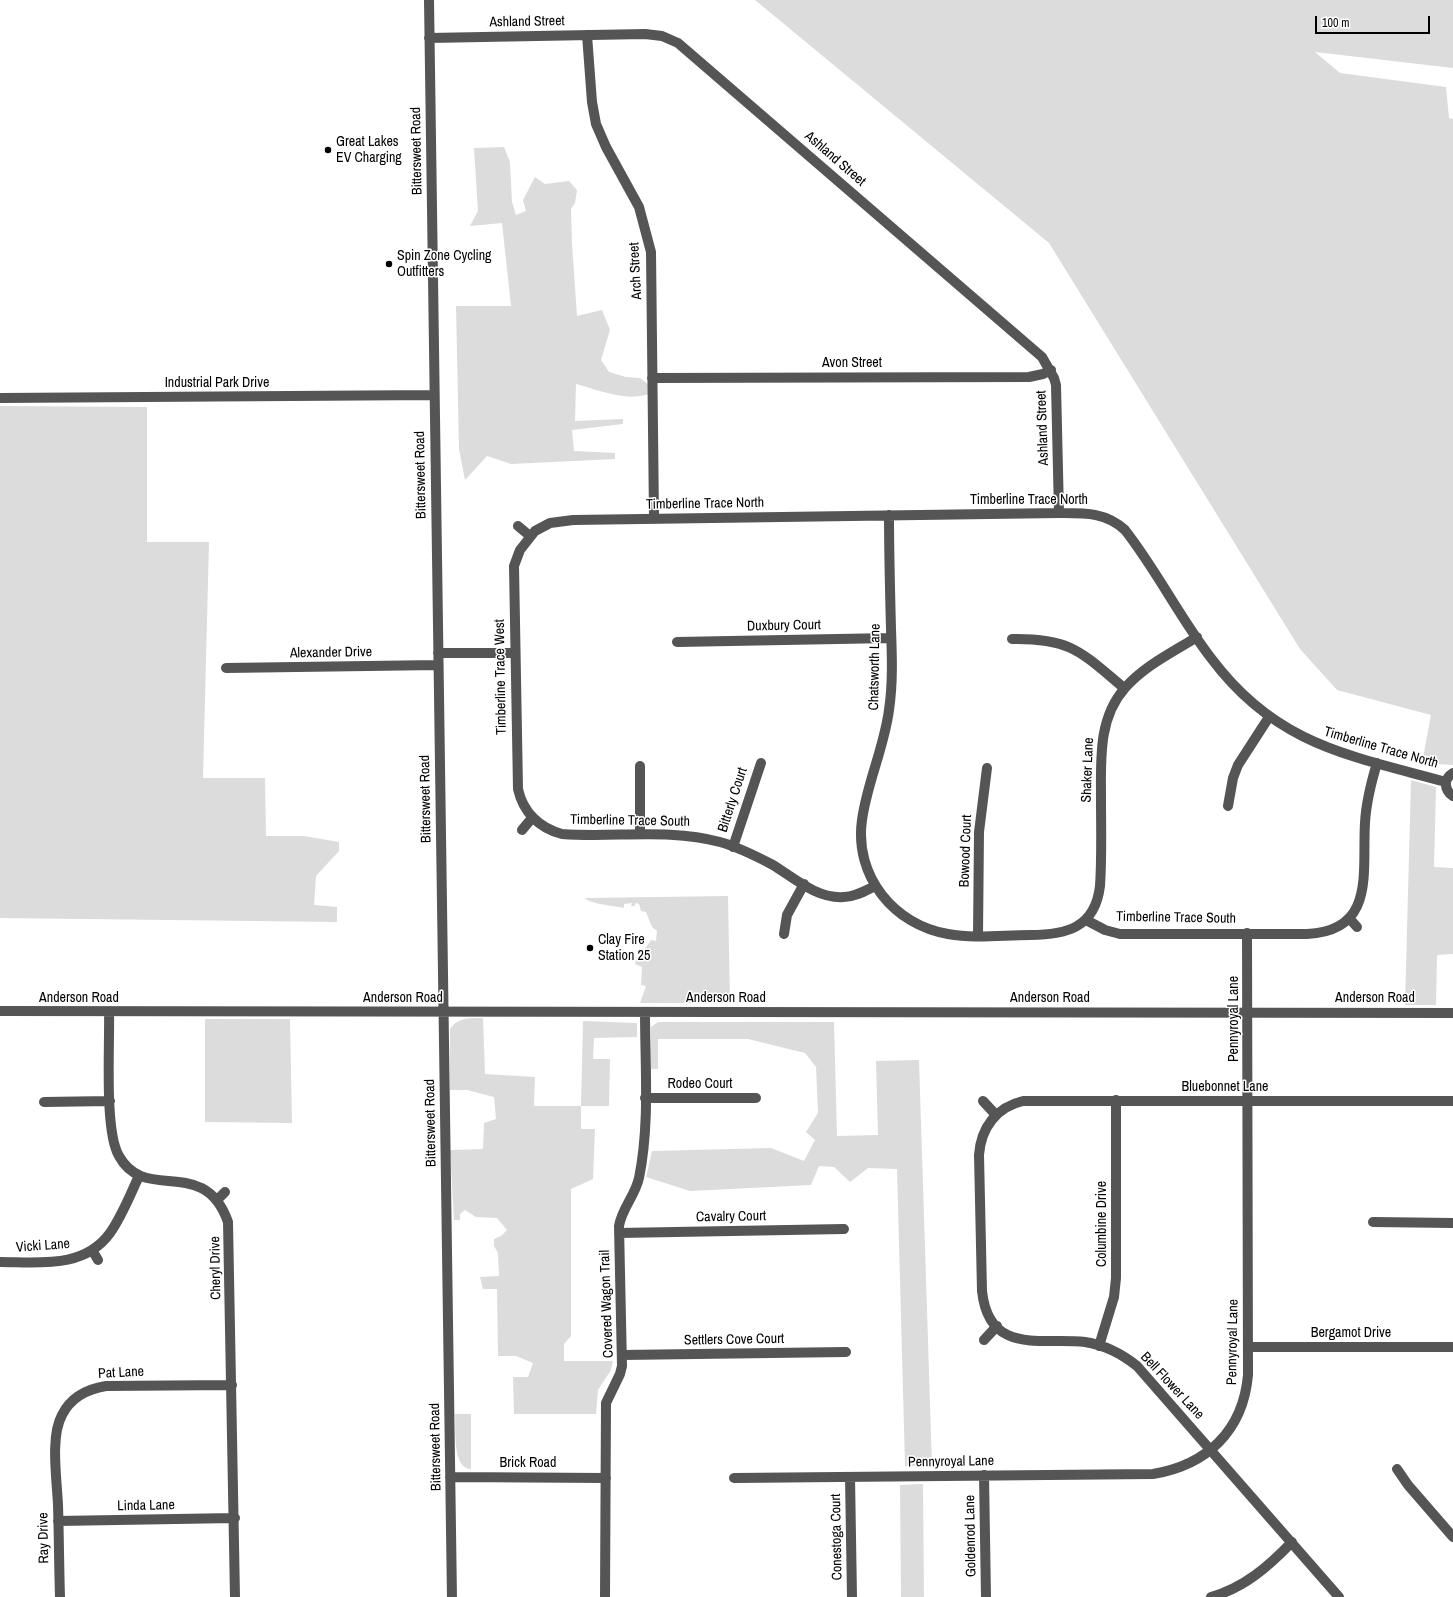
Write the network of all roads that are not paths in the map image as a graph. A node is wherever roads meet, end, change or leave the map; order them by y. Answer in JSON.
{"nodes":[{"id":1,"x":429,"y":0,"type":"edge"},
{"id":2,"x":587,"y":35,"type":"junction"},
{"id":3,"x":430,"y":38,"type":"junction"},
{"id":4,"x":1051,"y":370,"type":"junction"},
{"id":5,"x":652,"y":378,"type":"junction"},
{"id":6,"x":434,"y":395,"type":"junction"},
{"id":7,"x":0,"y":398,"type":"edge"},
{"id":8,"x":1059,"y":513,"type":"junction"},
{"id":9,"x":889,"y":515,"type":"junction"},
{"id":10,"x":654,"y":518,"type":"junction"},
{"id":11,"x":518,"y":526,"type":"dead end"},
{"id":12,"x":530,"y":536,"type":"junction"},
{"id":13,"x":1197,"y":637,"type":"junction"},
{"id":14,"x":891,"y":638,"type":"junction"},
{"id":15,"x":1012,"y":639,"type":"dead end"},
{"id":16,"x":677,"y":642,"type":"dead end"},
{"id":17,"x":438,"y":653,"type":"junction"},
{"id":18,"x":515,"y":653,"type":"junction"},
{"id":19,"x":438,"y":665,"type":"junction"},
{"id":20,"x":226,"y":668,"type":"dead end"},
{"id":21,"x":1124,"y":688,"type":"junction"},
{"id":22,"x":1269,"y":717,"type":"junction"},
{"id":23,"x":761,"y":763,"type":"dead end"},
{"id":24,"x":1376,"y":763,"type":"junction"},
{"id":25,"x":640,"y":766,"type":"dead end"},
{"id":26,"x":987,"y":768,"type":"dead end"},
{"id":27,"x":1453,"y":773,"type":"edge"},
{"id":28,"x":1446,"y":782,"type":"junction"},
{"id":29,"x":1453,"y":796,"type":"edge"},
{"id":30,"x":1228,"y":806,"type":"dead end"},
{"id":31,"x":532,"y":818,"type":"junction"},
{"id":32,"x":522,"y":830,"type":"dead end"},
{"id":33,"x":640,"y":834,"type":"junction"},
{"id":34,"x":733,"y":847,"type":"junction"},
{"id":35,"x":804,"y":884,"type":"junction"},
{"id":36,"x":875,"y":886,"type":"junction"},
{"id":37,"x":1352,"y":915,"type":"junction"},
{"id":38,"x":1086,"y":920,"type":"junction"},
{"id":39,"x":1357,"y":927,"type":"dead end"},
{"id":40,"x":1248,"y":933,"type":"junction"},
{"id":41,"x":784,"y":934,"type":"dead end"},
{"id":42,"x":978,"y":935,"type":"junction"},
{"id":43,"x":0,"y":1011,"type":"edge"},
{"id":44,"x":109,"y":1012,"type":"junction"},
{"id":45,"x":443,"y":1012,"type":"junction"},
{"id":46,"x":645,"y":1012,"type":"junction"},
{"id":47,"x":1248,"y":1012,"type":"junction"},
{"id":48,"x":1453,"y":1013,"type":"edge"},
{"id":49,"x":645,"y":1098,"type":"junction"},
{"id":50,"x":756,"y":1098,"type":"dead end"},
{"id":51,"x":1116,"y":1100,"type":"junction"},
{"id":52,"x":1249,"y":1100,"type":"junction"},
{"id":53,"x":110,"y":1101,"type":"junction"},
{"id":54,"x":983,"y":1101,"type":"dead end"},
{"id":55,"x":1453,"y":1101,"type":"edge"},
{"id":56,"x":44,"y":1102,"type":"dead end"},
{"id":57,"x":997,"y":1113,"type":"junction"},
{"id":58,"x":139,"y":1176,"type":"junction"},
{"id":59,"x":225,"y":1192,"type":"dead end"},
{"id":60,"x":217,"y":1200,"type":"junction"},
{"id":61,"x":1373,"y":1222,"type":"dead end"},
{"id":62,"x":1453,"y":1223,"type":"edge"},
{"id":63,"x":844,"y":1229,"type":"dead end"},
{"id":64,"x":619,"y":1233,"type":"junction"},
{"id":65,"x":92,"y":1250,"type":"junction"},
{"id":66,"x":98,"y":1260,"type":"dead end"},
{"id":67,"x":0,"y":1262,"type":"edge"},
{"id":68,"x":997,"y":1326,"type":"junction"},
{"id":69,"x":984,"y":1340,"type":"dead end"},
{"id":70,"x":1099,"y":1346,"type":"junction"},
{"id":71,"x":1248,"y":1346,"type":"junction"},
{"id":72,"x":1453,"y":1347,"type":"edge"},
{"id":73,"x":846,"y":1352,"type":"dead end"},
{"id":74,"x":622,"y":1355,"type":"junction"},
{"id":75,"x":232,"y":1385,"type":"junction"},
{"id":76,"x":1212,"y":1450,"type":"junction"},
{"id":77,"x":1397,"y":1469,"type":"dead end"},
{"id":78,"x":984,"y":1475,"type":"junction"},
{"id":79,"x":450,"y":1477,"type":"junction"},
{"id":80,"x":850,"y":1477,"type":"junction"},
{"id":81,"x":606,"y":1478,"type":"junction"},
{"id":82,"x":734,"y":1478,"type":"dead end"},
{"id":83,"x":57,"y":1479,"type":"joint"},
{"id":84,"x":235,"y":1518,"type":"junction"},
{"id":85,"x":58,"y":1521,"type":"junction"},
{"id":86,"x":1453,"y":1537,"type":"edge"},
{"id":87,"x":1292,"y":1542,"type":"junction"},
{"id":88,"x":60,"y":1597,"type":"edge"},
{"id":89,"x":235,"y":1597,"type":"edge"},
{"id":90,"x":452,"y":1597,"type":"edge"},
{"id":91,"x":605,"y":1597,"type":"edge"},
{"id":92,"x":852,"y":1597,"type":"edge"},
{"id":93,"x":986,"y":1597,"type":"edge"},
{"id":94,"x":1211,"y":1597,"type":"edge"},
{"id":95,"x":1340,"y":1597,"type":"edge"}],
"edges":[{"from":1,"to":3,"type":"street","name":"Bittersweet Road"},
{"from":2,"to":3,"type":"street","name":"Ashland Street"},
{"from":2,"to":4,"type":"street","name":"Ashland Street"},
{"from":2,"to":5,"type":"street","name":"Arch Street"},
{"from":3,"to":6,"type":"street","name":"Bittersweet Road"},
{"from":4,"to":5,"type":"street","name":"Avon Street"},
{"from":4,"to":8,"type":"street","name":"Ashland Street"},
{"from":5,"to":10,"type":"street","name":"Arch Street"},
{"from":6,"to":7,"type":"street","name":"Industrial Park Drive"},
{"from":6,"to":17,"type":"street","name":"Bittersweet Road"},
{"from":8,"to":9,"type":"street","name":"Timberline Trace North"},
{"from":8,"to":13,"type":"street","name":"Timberline Trace North"},
{"from":9,"to":10,"type":"street","name":"Timberline Trace North"},
{"from":9,"to":14,"type":"street","name":"Chatsworth Lane"},
{"from":10,"to":12,"type":"street","name":"Timberline Trace North"},
{"from":11,"to":12,"type":"street"},
{"from":12,"to":18,"type":"street","name":"Timberline Trace West"},
{"from":13,"to":21,"type":"street","name":"Shaker Lane"},
{"from":13,"to":22,"type":"street","name":"Timberline Trace North"},
{"from":14,"to":16,"type":"street","name":"Duxbury Court"},
{"from":14,"to":36,"type":"street","name":"Chatsworth Lane"},
{"from":15,"to":21,"type":"street"},
{"from":17,"to":18,"type":"street"},
{"from":17,"to":19,"type":"street","name":"Bittersweet Road"},
{"from":18,"to":31,"type":"street","name":"Timberline Trace West"},
{"from":19,"to":20,"type":"street","name":"Alexander Drive"},
{"from":19,"to":45,"type":"street","name":"Bittersweet Road"},
{"from":21,"to":38,"type":"street","name":"Shaker Lane"},
{"from":22,"to":24,"type":"street","name":"Timberline Trace North"},
{"from":22,"to":30,"type":"street"},
{"from":23,"to":34,"type":"street","name":"Bitterly Court"},
{"from":24,"to":28,"type":"street","name":"Timberline Trace North"},
{"from":24,"to":37,"type":"street"},
{"from":25,"to":33,"type":"street"},
{"from":26,"to":42,"type":"street","name":"Bowood Court"},
{"from":27,"to":28,"type":"street","name":"Timberline Trace North"},
{"from":28,"to":29,"type":"street","name":"Timberline Trace North"},
{"from":31,"to":32,"type":"street"},
{"from":31,"to":33,"type":"street","name":"Timberline Trace South"},
{"from":33,"to":34,"type":"street","name":"Timberline Trace South"},
{"from":34,"to":35,"type":"street","name":"Timberline Trace South"},
{"from":35,"to":36,"type":"street","name":"Timberline Trace South"},
{"from":35,"to":41,"type":"street"},
{"from":36,"to":42,"type":"street"},
{"from":37,"to":39,"type":"street"},
{"from":37,"to":40,"type":"street","name":"Timberline Trace South"},
{"from":38,"to":40,"type":"street","name":"Timberline Trace South"},
{"from":38,"to":42,"type":"street"},
{"from":40,"to":47,"type":"street","name":"Pennyroyal Lane"},
{"from":43,"to":44,"type":"street","name":"Anderson Road"},
{"from":44,"to":45,"type":"street","name":"Anderson Road"},
{"from":44,"to":53,"type":"street","name":"Cheryl Drive"},
{"from":45,"to":46,"type":"street","name":"Anderson Road"},
{"from":45,"to":79,"type":"street","name":"Bittersweet Road"},
{"from":46,"to":47,"type":"street","name":"Anderson Road"},
{"from":46,"to":49,"type":"street","name":"Covered Wagon Trail"},
{"from":47,"to":48,"type":"street","name":"Anderson Road"},
{"from":47,"to":52,"type":"street","name":"Pennyroyal Lane"},
{"from":49,"to":50,"type":"street","name":"Rodeo Court"},
{"from":49,"to":64,"type":"street","name":"Covered Wagon Trail"},
{"from":51,"to":52,"type":"street","name":"Bluebonnet Lane"},
{"from":51,"to":57,"type":"street","name":"Bluebonnet Lane"},
{"from":51,"to":70,"type":"street","name":"Columbine Drive"},
{"from":52,"to":55,"type":"street","name":"Bluebonnet Lane"},
{"from":52,"to":71,"type":"street","name":"Pennyroyal Lane"},
{"from":53,"to":56,"type":"street"},
{"from":53,"to":58,"type":"street","name":"Cheryl Drive"},
{"from":54,"to":57,"type":"street"},
{"from":57,"to":68,"type":"street","name":"Bell Flower Lane"},
{"from":58,"to":60,"type":"street","name":"Cheryl Drive"},
{"from":58,"to":65,"type":"street","name":"Vicki Lane"},
{"from":59,"to":60,"type":"street"},
{"from":60,"to":75,"type":"street","name":"Cheryl Drive"},
{"from":61,"to":62,"type":"street"},
{"from":63,"to":64,"type":"street","name":"Cavalry Court"},
{"from":64,"to":74,"type":"street","name":"Covered Wagon Trail"},
{"from":65,"to":66,"type":"street"},
{"from":65,"to":67,"type":"street","name":"Vicki Lane"},
{"from":68,"to":69,"type":"street"},
{"from":68,"to":70,"type":"street","name":"Bell Flower Lane"},
{"from":70,"to":76,"type":"street","name":"Bell Flower Lane"},
{"from":71,"to":72,"type":"street","name":"Bergamot Drive"},
{"from":71,"to":76,"type":"street","name":"Pennyroyal Lane"},
{"from":73,"to":74,"type":"street","name":"Settlers Cove Court"},
{"from":74,"to":81,"type":"street","name":"Covered Wagon Trail"},
{"from":75,"to":83,"type":"street","name":"Pat Lane"},
{"from":75,"to":84,"type":"street","name":"Cheryl Drive"},
{"from":76,"to":78,"type":"street","name":"Pennyroyal Lane"},
{"from":76,"to":87,"type":"street","name":"Bell Flower Lane"},
{"from":77,"to":86,"type":"street"},
{"from":78,"to":80,"type":"street","name":"Pennyroyal Lane"},
{"from":78,"to":93,"type":"street","name":"Goldenrod Lane"},
{"from":79,"to":81,"type":"street","name":"Brick Road"},
{"from":79,"to":90,"type":"street","name":"Bittersweet Road"},
{"from":80,"to":82,"type":"street","name":"Pennyroyal Lane"},
{"from":80,"to":92,"type":"street","name":"Conestoga Court"},
{"from":81,"to":91,"type":"street","name":"Covered Wagon Trail"},
{"from":83,"to":85,"type":"street","name":"Ray Drive"},
{"from":84,"to":85,"type":"street","name":"Linda Lane"},
{"from":84,"to":89,"type":"street","name":"Cheryl Drive"},
{"from":85,"to":88,"type":"street","name":"Ray Drive"},
{"from":87,"to":94,"type":"street"},
{"from":87,"to":95,"type":"street","name":"Bell Flower Lane"}]}
